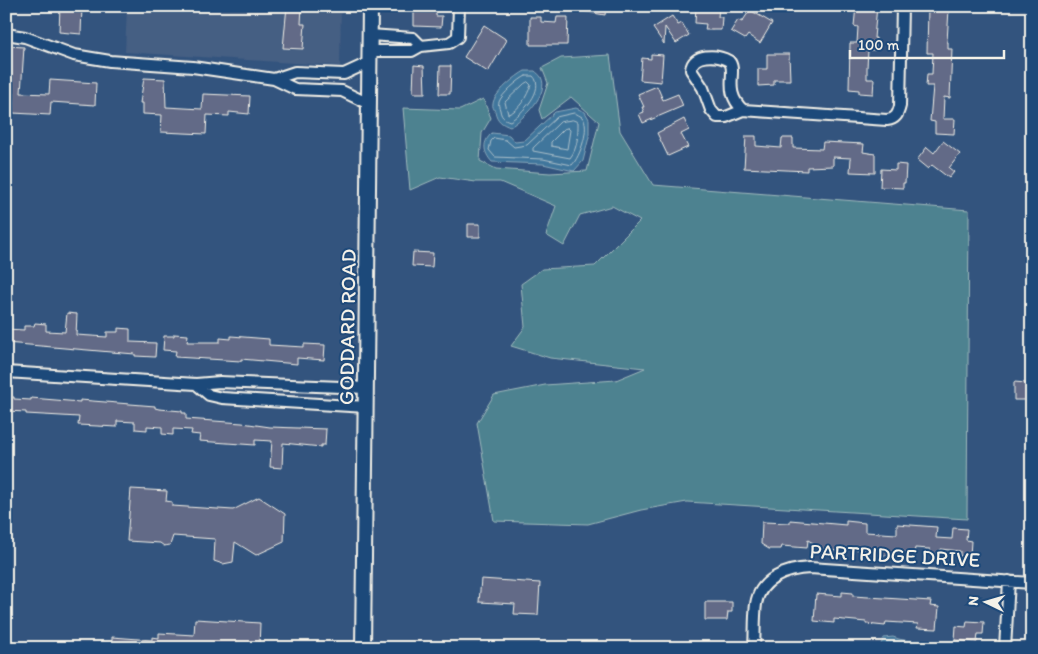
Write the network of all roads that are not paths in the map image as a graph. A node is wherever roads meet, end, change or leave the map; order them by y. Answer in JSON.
{"nodes":[{"id":1,"x":370,"y":6,"type":"edge"},
{"id":2,"x":459,"y":6,"type":"edge"},
{"id":3,"x":902,"y":6,"type":"edge"},
{"id":4,"x":6,"y":34,"type":"edge"},
{"id":5,"x":370,"y":35,"type":"junction"},
{"id":6,"x":421,"y":46,"type":"junction"},
{"id":7,"x":370,"y":57,"type":"junction"},
{"id":8,"x":274,"y":79,"type":"junction"},
{"id":9,"x":369,"y":104,"type":"junction"},
{"id":10,"x":743,"y":110,"type":"junction"},
{"id":11,"x":6,"y":372,"type":"edge"},
{"id":12,"x":196,"y":384,"type":"junction"},
{"id":13,"x":366,"y":388,"type":"junction"},
{"id":14,"x":366,"y":407,"type":"junction"},
{"id":15,"x":1009,"y":581,"type":"junction"},
{"id":16,"x":1032,"y":582,"type":"edge"},
{"id":17,"x":362,"y":648,"type":"edge"},
{"id":18,"x":754,"y":648,"type":"edge"},
{"id":19,"x":1005,"y":648,"type":"edge"}],
"edges":[{"from":1,"to":5,"type":"main road","name":"GODDARD ROAD"},
{"from":2,"to":6,"type":"street"},
{"from":3,"to":10,"type":"street"},
{"from":4,"to":8,"type":"street"},
{"from":5,"to":6,"type":"street"},
{"from":5,"to":7,"type":"main road","name":"GODDARD ROAD"},
{"from":6,"to":7,"type":"street"},
{"from":7,"to":8,"type":"street"},
{"from":7,"to":9,"type":"main road","name":"GODDARD ROAD"},
{"from":8,"to":9,"type":"street"},
{"from":9,"to":13,"type":"main road","name":"GODDARD ROAD"},
{"from":10,"to":10,"type":"street"},
{"from":11,"to":12,"type":"street"},
{"from":12,"to":13,"type":"street"},
{"from":12,"to":14,"type":"street"},
{"from":13,"to":14,"type":"main road","name":"GODDARD ROAD"},
{"from":14,"to":17,"type":"main road","name":"GODDARD ROAD"},
{"from":15,"to":16,"type":"street","name":"PARTRIDGE DRIVE"},
{"from":15,"to":18,"type":"street","name":"PARTRIDGE DRIVE"},
{"from":15,"to":19,"type":"street"}]}
